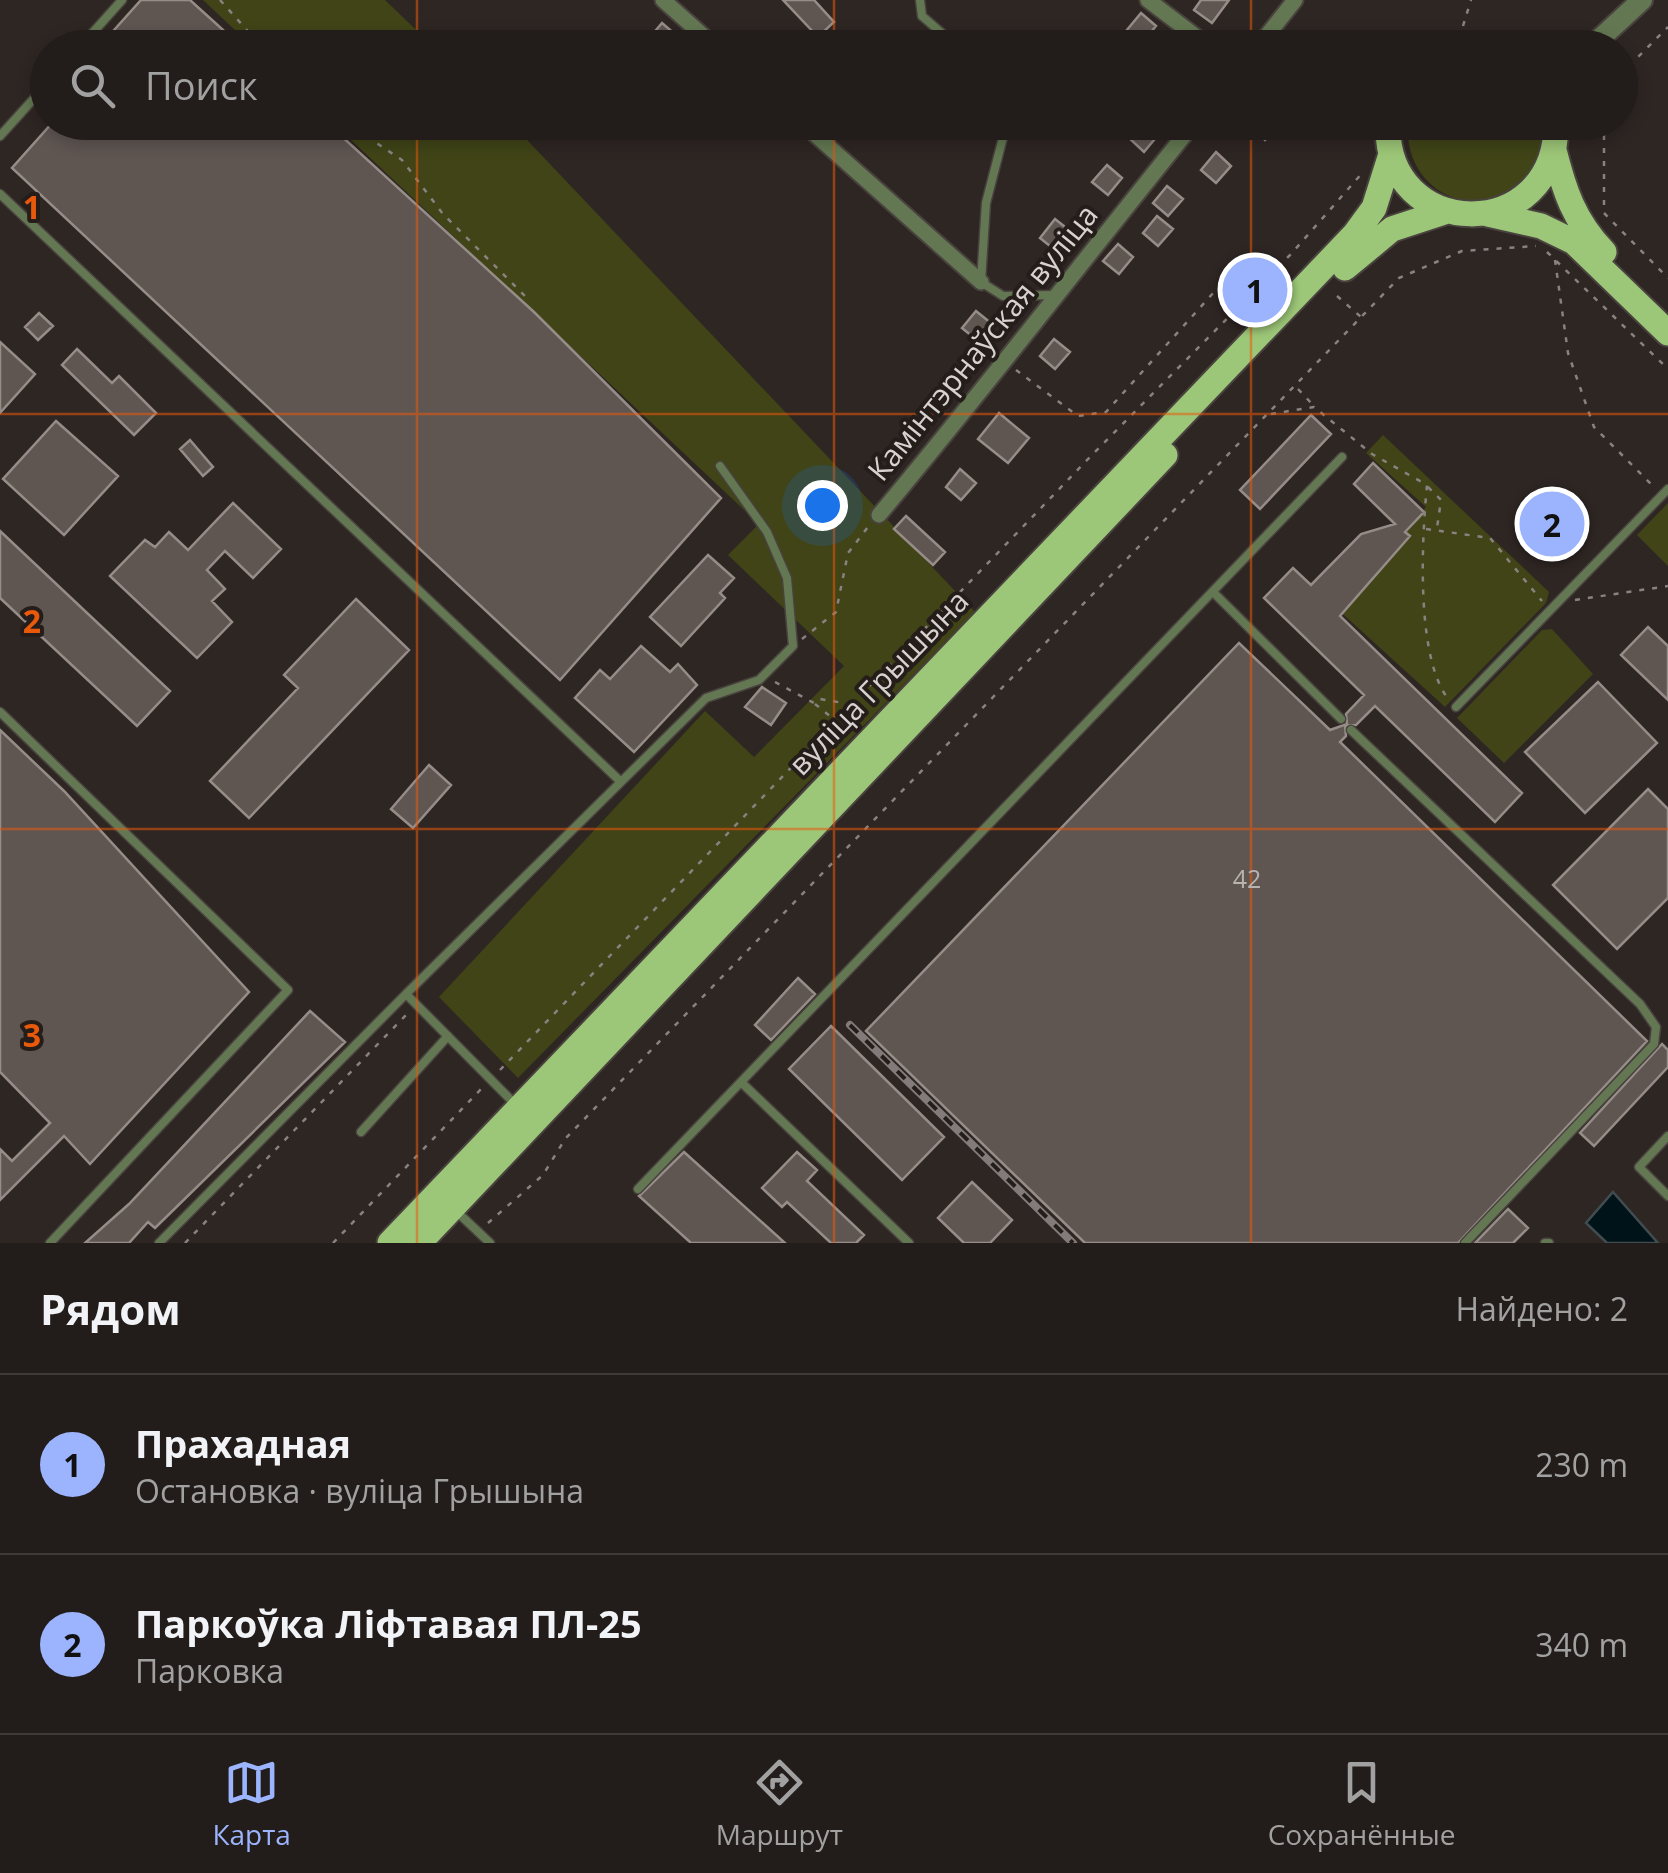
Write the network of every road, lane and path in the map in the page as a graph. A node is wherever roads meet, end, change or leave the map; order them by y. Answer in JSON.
{"nodes":[{"id":1,"x":122,"y":0,"type":"edge"},
{"id":2,"x":220,"y":0,"type":"edge"},
{"id":3,"x":663,"y":0,"type":"edge"},
{"id":4,"x":920,"y":0,"type":"edge"},
{"id":5,"x":1148,"y":0,"type":"edge"},
{"id":6,"x":1295,"y":0,"type":"edge"},
{"id":7,"x":1470,"y":0,"type":"edge"},
{"id":8,"x":1642,"y":0,"type":"edge"},
{"id":9,"x":1668,"y":27,"type":"edge"},
{"id":10,"x":95,"y":30,"type":"edge"},
{"id":11,"x":246,"y":30,"type":"edge"},
{"id":12,"x":696,"y":30,"type":"edge"},
{"id":13,"x":938,"y":30,"type":"edge"},
{"id":14,"x":1187,"y":30,"type":"edge"},
{"id":15,"x":1271,"y":30,"type":"edge"},
{"id":16,"x":1464,"y":30,"type":"edge"},
{"id":17,"x":1608,"y":30,"type":"edge"},
{"id":18,"x":1638,"y":57,"type":"edge"},
{"id":19,"x":30,"y":103,"type":"edge"},
{"id":20,"x":0,"y":136,"type":"edge"},
{"id":21,"x":372,"y":140,"type":"edge"},
{"id":22,"x":821,"y":140,"type":"edge"},
{"id":23,"x":1002,"y":140,"type":"edge"},
{"id":24,"x":1181,"y":140,"type":"edge"},
{"id":25,"x":1385,"y":140,"type":"edge"},
{"id":26,"x":1555,"y":140,"type":"edge"},
{"id":27,"x":1604,"y":140,"type":"edge"},
{"id":28,"x":1554,"y":150,"type":"junction"},
{"id":29,"x":1382,"y":157,"type":"junction"},
{"id":30,"x":0,"y":194,"type":"edge"},
{"id":31,"x":1447,"y":212,"type":"junction"},
{"id":32,"x":1488,"y":214,"type":"junction"},
{"id":33,"x":1291,"y":254,"type":"junction"},
{"id":34,"x":1554,"y":257,"type":"junction"},
{"id":35,"x":1302,"y":265,"type":"dead end"},
{"id":36,"x":1668,"y":278,"type":"edge"},
{"id":37,"x":981,"y":282,"type":"junction"},
{"id":38,"x":1054,"y":295,"type":"junction"},
{"id":39,"x":1337,"y":296,"type":"dead end"},
{"id":40,"x":530,"y":301,"type":"dead end"},
{"id":41,"x":1236,"y":310,"type":"junction"},
{"id":42,"x":1668,"y":315,"type":"edge"},
{"id":43,"x":1362,"y":318,"type":"junction"},
{"id":44,"x":1668,"y":334,"type":"edge"},
{"id":45,"x":1007,"y":363,"type":"junction"},
{"id":46,"x":1668,"y":369,"type":"edge"},
{"id":47,"x":1296,"y":387,"type":"junction"},
{"id":48,"x":1314,"y":406,"type":"junction"},
{"id":49,"x":1269,"y":414,"type":"junction"},
{"id":50,"x":1342,"y":457,"type":"dead end"},
{"id":51,"x":720,"y":466,"type":"dead end"},
{"id":52,"x":1427,"y":485,"type":"junction"},
{"id":53,"x":1665,"y":492,"type":"edge"},
{"id":54,"x":879,"y":514,"type":"joint"},
{"id":55,"x":1423,"y":528,"type":"junction"},
{"id":56,"x":1437,"y":530,"type":"junction"},
{"id":57,"x":1668,"y":586,"type":"edge"},
{"id":58,"x":1212,"y":592,"type":"junction"},
{"id":59,"x":1558,"y":602,"type":"junction"},
{"id":60,"x":1550,"y":610,"type":"junction"},
{"id":61,"x":793,"y":646,"type":"junction"},
{"id":62,"x":759,"y":680,"type":"junction"},
{"id":63,"x":814,"y":703,"type":"junction"},
{"id":64,"x":852,"y":704,"type":"junction"},
{"id":65,"x":1456,"y":707,"type":"joint"},
{"id":66,"x":0,"y":712,"type":"edge"},
{"id":67,"x":1341,"y":719,"type":"dead end"},
{"id":68,"x":836,"y":721,"type":"junction"},
{"id":69,"x":1351,"y":730,"type":"dead end"},
{"id":70,"x":619,"y":780,"type":"junction"},
{"id":71,"x":406,"y":994,"type":"junction"},
{"id":72,"x":416,"y":1004,"type":"junction"},
{"id":73,"x":448,"y":1036,"type":"junction"},
{"id":74,"x":492,"y":1079,"type":"junction"},
{"id":75,"x":741,"y":1082,"type":"junction"},
{"id":76,"x":525,"y":1114,"type":"junction"},
{"id":77,"x":360,"y":1132,"type":"dead end"},
{"id":78,"x":1668,"y":1136,"type":"edge"},
{"id":79,"x":638,"y":1189,"type":"dead end"},
{"id":80,"x":1668,"y":1196,"type":"edge"},
{"id":81,"x":445,"y":1200,"type":"junction"},
{"id":82,"x":478,"y":1232,"type":"junction"},
{"id":83,"x":50,"y":1243,"type":"edge"},
{"id":84,"x":158,"y":1243,"type":"edge"},
{"id":85,"x":185,"y":1243,"type":"edge"},
{"id":86,"x":333,"y":1243,"type":"edge"},
{"id":87,"x":390,"y":1243,"type":"edge"},
{"id":88,"x":419,"y":1243,"type":"edge"},
{"id":89,"x":490,"y":1243,"type":"edge"},
{"id":90,"x":909,"y":1243,"type":"edge"},
{"id":91,"x":1465,"y":1243,"type":"edge"}],
"edges":[{"from":1,"to":10,"type":"lane"},
{"from":2,"to":11,"type":"path"},
{"from":3,"to":12,"type":"street"},
{"from":4,"to":13,"type":"lane"},
{"from":5,"to":14,"type":"street"},
{"from":6,"to":15,"type":"street"},
{"from":7,"to":16,"type":"path"},
{"from":8,"to":17,"type":"street"},
{"from":9,"to":18,"type":"path"},
{"from":19,"to":20,"type":"lane"},
{"from":21,"to":40,"type":"path"},
{"from":22,"to":37,"type":"street"},
{"from":23,"to":37,"type":"lane"},
{"from":24,"to":38,"type":"street","name":"Камінтэрнаўская вуліца"},
{"from":25,"to":29,"type":"main road"},
{"from":26,"to":28,"type":"main road"},
{"from":27,"to":36,"type":"path"},
{"from":28,"to":32,"type":"main road"},
{"from":28,"to":42,"type":"main road"},
{"from":29,"to":31,"type":"main road"},
{"from":29,"to":33,"type":"path"},
{"from":29,"to":76,"type":"main road","name":"вуліца Грышына"},
{"from":30,"to":70,"type":"lane"},
{"from":31,"to":32,"type":"main road"},
{"from":31,"to":76,"type":"main road","name":"вуліца Грышына"},
{"from":32,"to":44,"type":"main road"},
{"from":33,"to":35,"type":"path"},
{"from":33,"to":41,"type":"path"},
{"from":34,"to":43,"type":"path"},
{"from":34,"to":46,"type":"path"},
{"from":34,"to":53,"type":"path"},
{"from":37,"to":38,"type":"lane"},
{"from":38,"to":45,"type":"street","name":"Камінтэрнаўская вуліца"},
{"from":39,"to":43,"type":"path"},
{"from":41,"to":45,"type":"path"},
{"from":41,"to":64,"type":"path"},
{"from":43,"to":47,"type":"path"},
{"from":45,"to":54,"type":"street","name":"Камінтэрнаўская вуліца"},
{"from":47,"to":48,"type":"path"},
{"from":47,"to":49,"type":"path"},
{"from":48,"to":49,"type":"path"},
{"from":48,"to":52,"type":"path"},
{"from":49,"to":82,"type":"path"},
{"from":50,"to":58,"type":"lane"},
{"from":51,"to":61,"type":"lane"},
{"from":52,"to":55,"type":"path"},
{"from":52,"to":56,"type":"path"},
{"from":53,"to":59,"type":"lane"},
{"from":54,"to":61,"type":"path","name":"Камінтэрнаўская вуліца"},
{"from":55,"to":56,"type":"path"},
{"from":55,"to":65,"type":"path"},
{"from":56,"to":60,"type":"path"},
{"from":57,"to":59,"type":"path"},
{"from":58,"to":67,"type":"lane"},
{"from":58,"to":75,"type":"lane"},
{"from":59,"to":60,"type":"lane"},
{"from":60,"to":65,"type":"lane"},
{"from":61,"to":62,"type":"lane"},
{"from":62,"to":63,"type":"path"},
{"from":62,"to":70,"type":"lane"},
{"from":63,"to":64,"type":"path"},
{"from":63,"to":68,"type":"path"},
{"from":64,"to":68,"type":"path"},
{"from":66,"to":83,"type":"lane"},
{"from":68,"to":74,"type":"path"},
{"from":69,"to":91,"type":"lane"},
{"from":70,"to":71,"type":"lane"},
{"from":71,"to":72,"type":"lane"},
{"from":71,"to":84,"type":"lane"},
{"from":72,"to":73,"type":"lane"},
{"from":72,"to":85,"type":"path"},
{"from":73,"to":74,"type":"lane"},
{"from":73,"to":77,"type":"lane"},
{"from":74,"to":76,"type":"lane"},
{"from":74,"to":86,"type":"path"},
{"from":75,"to":79,"type":"lane"},
{"from":75,"to":90,"type":"lane"},
{"from":76,"to":81,"type":"main road","name":"вуліца Грышына"},
{"from":78,"to":80,"type":"lane"},
{"from":81,"to":82,"type":"lane"},
{"from":81,"to":87,"type":"main road","name":"вуліца Грышына"},
{"from":81,"to":88,"type":"main road","name":"вуліца Грышына"},
{"from":82,"to":89,"type":"lane"}]}
